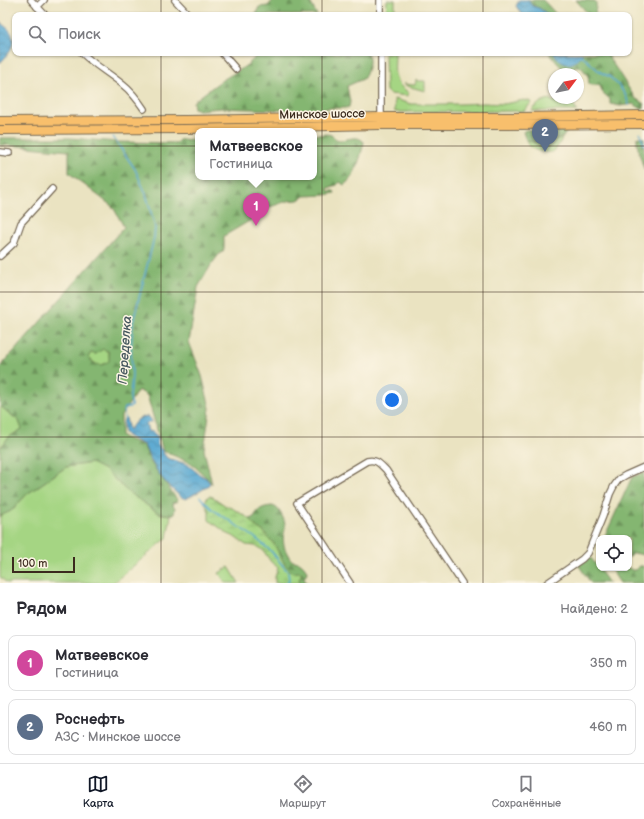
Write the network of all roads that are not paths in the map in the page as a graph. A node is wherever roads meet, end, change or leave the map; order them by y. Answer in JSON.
{"nodes":[{"id":1,"x":31,"y":0,"type":"edge"},
{"id":2,"x":44,"y":0,"type":"edge"},
{"id":3,"x":175,"y":0,"type":"edge"},
{"id":4,"x":380,"y":0,"type":"edge"},
{"id":5,"x":37,"y":7,"type":"junction"},
{"id":6,"x":42,"y":12,"type":"edge"},
{"id":7,"x":185,"y":12,"type":"edge"},
{"id":8,"x":380,"y":12,"type":"edge"},
{"id":9,"x":85,"y":56,"type":"edge"},
{"id":10,"x":225,"y":56,"type":"edge"},
{"id":11,"x":380,"y":56,"type":"edge"},
{"id":12,"x":236,"y":69,"type":"dead end"},
{"id":13,"x":144,"y":109,"type":"dead end"},
{"id":14,"x":644,"y":115,"type":"edge"},
{"id":15,"x":0,"y":121,"type":"edge"},
{"id":16,"x":381,"y":121,"type":"junction"},
{"id":17,"x":644,"y":124,"type":"edge"},
{"id":18,"x":0,"y":130,"type":"edge"},
{"id":19,"x":0,"y":152,"type":"edge"},
{"id":20,"x":9,"y":153,"type":"dead end"},
{"id":21,"x":52,"y":189,"type":"dead end"},
{"id":22,"x":0,"y":256,"type":"edge"},
{"id":23,"x":644,"y":467,"type":"edge"},
{"id":24,"x":350,"y":583,"type":"edge"},
{"id":25,"x":462,"y":583,"type":"edge"},
{"id":26,"x":547,"y":583,"type":"edge"}],
"edges":[{"from":1,"to":5,"type":"street"},
{"from":2,"to":5,"type":"street"},
{"from":3,"to":7,"type":"street"},
{"from":4,"to":8,"type":"street"},
{"from":5,"to":6,"type":"street"},
{"from":9,"to":13,"type":"street"},
{"from":10,"to":12,"type":"street"},
{"from":11,"to":16,"type":"street"},
{"from":14,"to":16,"type":"highway","name":"Минское шоссе"},
{"from":15,"to":16,"type":"highway","name":"Минское шоссе"},
{"from":16,"to":17,"type":"highway","name":"Минское шоссе"},
{"from":16,"to":18,"type":"highway","name":"Минское шоссе"},
{"from":19,"to":20,"type":"street"},
{"from":21,"to":22,"type":"street"},
{"from":23,"to":26,"type":"street"},
{"from":24,"to":25,"type":"street"}]}
